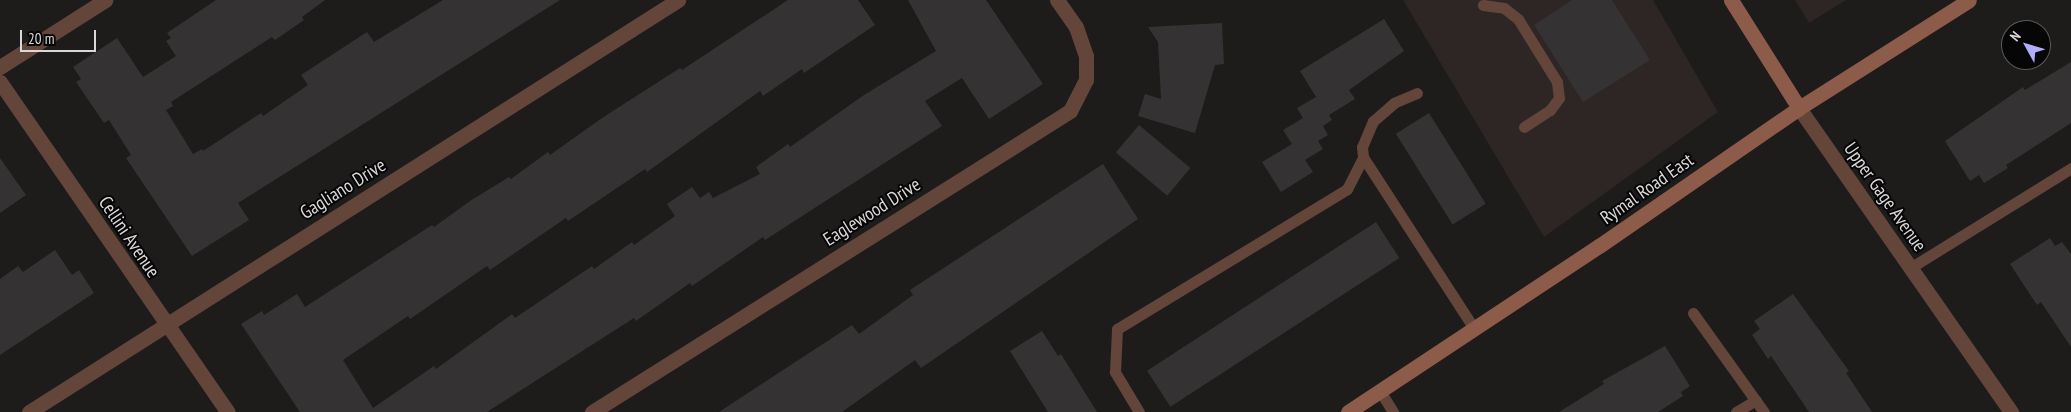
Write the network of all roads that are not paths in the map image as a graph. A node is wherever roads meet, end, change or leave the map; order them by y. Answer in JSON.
{"nodes":[{"id":1,"x":106,"y":0,"type":"edge"},
{"id":2,"x":678,"y":0,"type":"edge"},
{"id":3,"x":1057,"y":0,"type":"edge"},
{"id":4,"x":1731,"y":0,"type":"edge"},
{"id":5,"x":1970,"y":0,"type":"edge"},
{"id":6,"x":1483,"y":5,"type":"dead end"},
{"id":7,"x":0,"y":67,"type":"edge"},
{"id":8,"x":0,"y":82,"type":"edge"},
{"id":9,"x":1417,"y":93,"type":"dead end"},
{"id":10,"x":1799,"y":108,"type":"junction"},
{"id":11,"x":1524,"y":127,"type":"dead end"},
{"id":12,"x":1363,"y":158,"type":"junction"},
{"id":13,"x":2069,"y":173,"type":"edge"},
{"id":14,"x":1910,"y":268,"type":"junction"},
{"id":15,"x":1693,"y":313,"type":"dead end"},
{"id":16,"x":165,"y":324,"type":"junction"},
{"id":17,"x":1473,"y":327,"type":"junction"},
{"id":18,"x":1380,"y":391,"type":"junction"},
{"id":19,"x":1756,"y":400,"type":"junction"},
{"id":20,"x":29,"y":412,"type":"edge"},
{"id":21,"x":228,"y":412,"type":"edge"},
{"id":22,"x":592,"y":412,"type":"edge"},
{"id":23,"x":1139,"y":412,"type":"edge"},
{"id":24,"x":1348,"y":412,"type":"edge"},
{"id":25,"x":1393,"y":412,"type":"edge"},
{"id":26,"x":1736,"y":412,"type":"edge"},
{"id":27,"x":1764,"y":412,"type":"edge"},
{"id":28,"x":2011,"y":412,"type":"edge"}],
"edges":[{"from":1,"to":7,"type":"street"},
{"from":2,"to":16,"type":"street","name":"Gagliano Drive"},
{"from":3,"to":22,"type":"street","name":"Eaglewood Drive"},
{"from":4,"to":10,"type":"main road","name":"Upper Gage Avenue"},
{"from":5,"to":10,"type":"main road","name":"Rymal Road East"},
{"from":6,"to":11,"type":"lane"},
{"from":8,"to":16,"type":"street","name":"Cellini Avenue"},
{"from":9,"to":12,"type":"lane"},
{"from":10,"to":14,"type":"street","name":"Upper Gage Avenue"},
{"from":10,"to":17,"type":"main road","name":"Rymal Road East"},
{"from":12,"to":17,"type":"lane"},
{"from":12,"to":23,"type":"lane"},
{"from":13,"to":14,"type":"lane"},
{"from":14,"to":28,"type":"street","name":"Upper Gage Avenue"},
{"from":15,"to":19,"type":"lane"},
{"from":16,"to":20,"type":"street","name":"Gagliano Drive"},
{"from":16,"to":21,"type":"street","name":"Cellini Avenue"},
{"from":17,"to":18,"type":"main road","name":"Rymal Road East"},
{"from":18,"to":24,"type":"main road","name":"Rymal Road East"},
{"from":18,"to":25,"type":"lane"},
{"from":19,"to":26,"type":"lane"},
{"from":19,"to":27,"type":"lane"}]}
